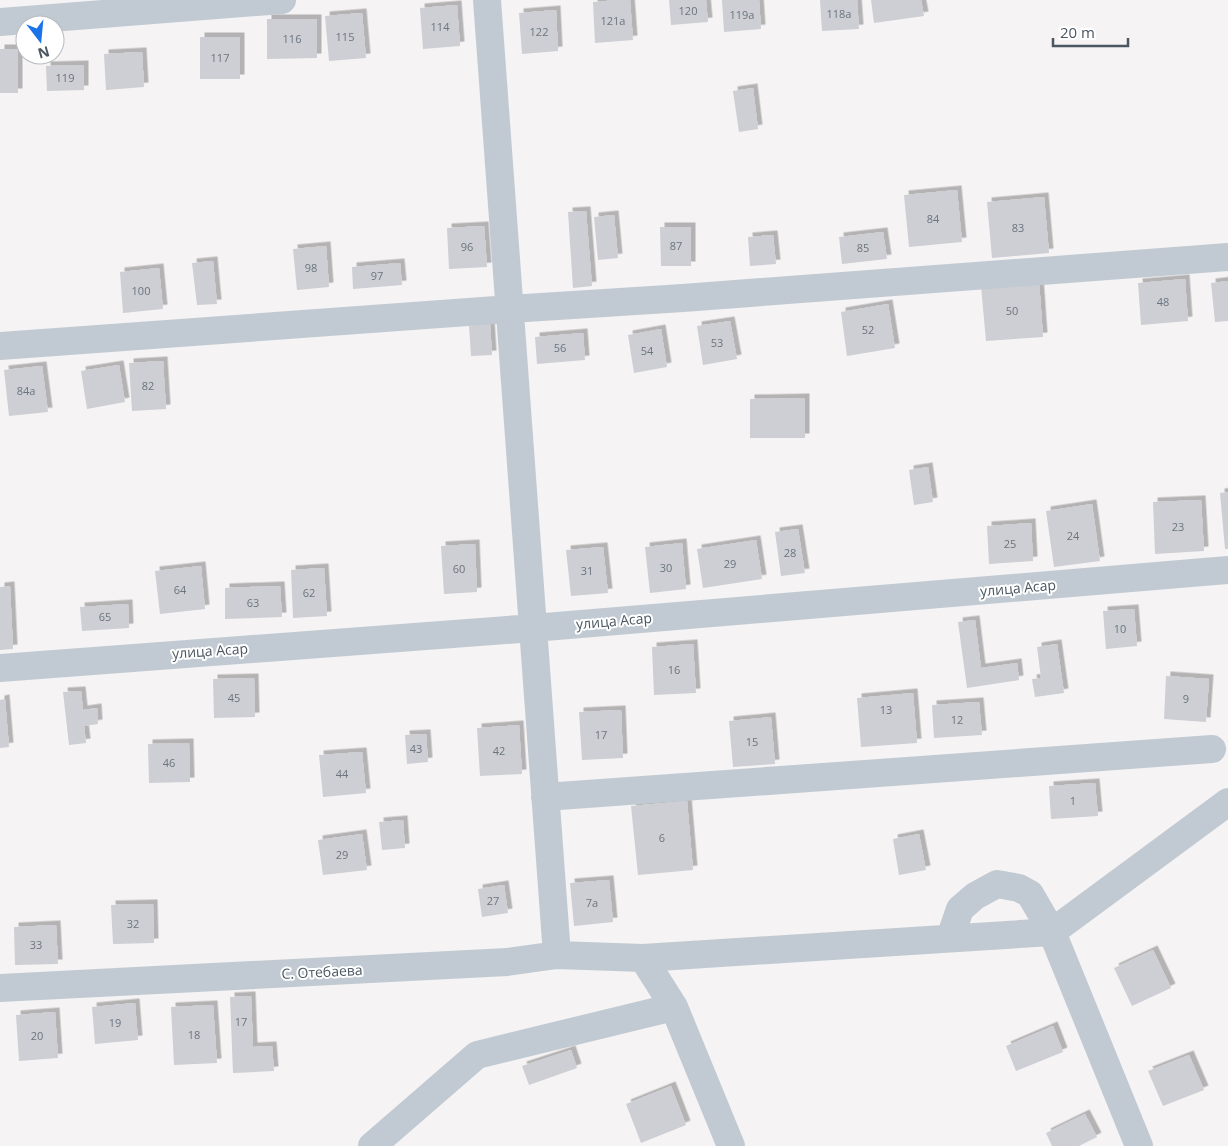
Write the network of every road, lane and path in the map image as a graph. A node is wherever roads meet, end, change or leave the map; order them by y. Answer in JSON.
{"nodes":[{"id":1,"x":282,"y":0,"type":"edge"},
{"id":2,"x":487,"y":0,"type":"edge"},
{"id":3,"x":0,"y":22,"type":"edge"},
{"id":4,"x":1228,"y":257,"type":"edge"},
{"id":5,"x":510,"y":309,"type":"junction"},
{"id":6,"x":0,"y":346,"type":"edge"},
{"id":7,"x":1228,"y":570,"type":"edge"},
{"id":8,"x":533,"y":628,"type":"junction"},
{"id":9,"x":0,"y":668,"type":"edge"},
{"id":10,"x":1212,"y":749,"type":"dead end"},
{"id":11,"x":545,"y":797,"type":"junction"},
{"id":12,"x":1228,"y":802,"type":"edge"},
{"id":13,"x":1052,"y":932,"type":"junction"},
{"id":14,"x":950,"y":938,"type":"junction"},
{"id":15,"x":557,"y":955,"type":"junction"},
{"id":16,"x":643,"y":958,"type":"junction"},
{"id":17,"x":0,"y":988,"type":"edge"},
{"id":18,"x":674,"y":1007,"type":"junction"},
{"id":19,"x":372,"y":1146,"type":"edge"},
{"id":20,"x":731,"y":1146,"type":"edge"},
{"id":21,"x":1139,"y":1146,"type":"edge"}],
"edges":[{"from":1,"to":3,"type":"street"},
{"from":2,"to":5,"type":"street"},
{"from":4,"to":5,"type":"street"},
{"from":5,"to":6,"type":"street"},
{"from":5,"to":8,"type":"street"},
{"from":7,"to":8,"type":"street","name":"улица Асар"},
{"from":8,"to":9,"type":"street","name":"улица Асар"},
{"from":8,"to":11,"type":"street"},
{"from":10,"to":11,"type":"street"},
{"from":11,"to":15,"type":"street"},
{"from":12,"to":13,"type":"street"},
{"from":13,"to":14,"type":"street","name":"С. Отебаева"},
{"from":13,"to":14,"type":"street"},
{"from":13,"to":21,"type":"street"},
{"from":14,"to":16,"type":"street","name":"С. Отебаева"},
{"from":15,"to":16,"type":"street","name":"С. Отебаева"},
{"from":15,"to":17,"type":"street","name":"С. Отебаева"},
{"from":16,"to":18,"type":"street"},
{"from":18,"to":19,"type":"street"},
{"from":18,"to":20,"type":"street"}]}
